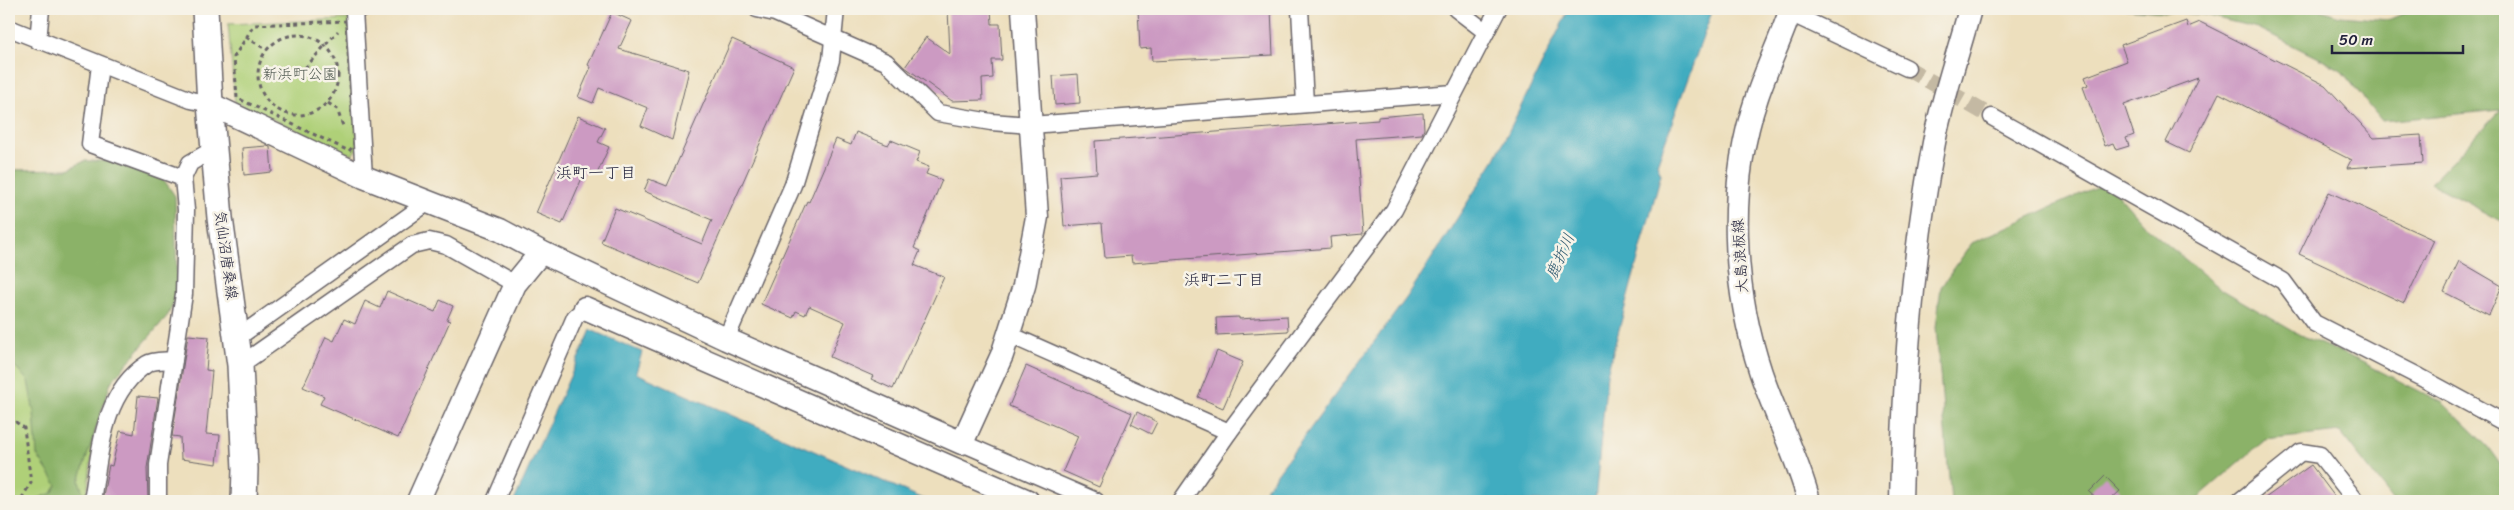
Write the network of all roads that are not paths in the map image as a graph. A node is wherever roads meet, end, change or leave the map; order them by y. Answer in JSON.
{"nodes":[{"id":1,"x":41,"y":9,"type":"edge"},
{"id":2,"x":206,"y":9,"type":"edge"},
{"id":3,"x":360,"y":9,"type":"edge"},
{"id":4,"x":757,"y":9,"type":"edge"},
{"id":5,"x":836,"y":9,"type":"edge"},
{"id":6,"x":1023,"y":9,"type":"edge"},
{"id":7,"x":1300,"y":9,"type":"edge"},
{"id":8,"x":1456,"y":9,"type":"edge"},
{"id":9,"x":1498,"y":9,"type":"edge"},
{"id":10,"x":1970,"y":9,"type":"edge"},
{"id":11,"x":1791,"y":11,"type":"edge"},
{"id":12,"x":9,"y":28,"type":"edge"},
{"id":13,"x":1486,"y":32,"type":"junction"},
{"id":14,"x":833,"y":38,"type":"junction"},
{"id":15,"x":38,"y":41,"type":"junction"},
{"id":16,"x":100,"y":66,"type":"junction"},
{"id":17,"x":1907,"y":68,"type":"tunnel mouth"},
{"id":18,"x":1454,"y":93,"type":"junction"},
{"id":19,"x":210,"y":104,"type":"junction"},
{"id":20,"x":1305,"y":104,"type":"junction"},
{"id":21,"x":1992,"y":117,"type":"tunnel mouth"},
{"id":22,"x":1031,"y":125,"type":"junction"},
{"id":23,"x":214,"y":149,"type":"junction"},
{"id":24,"x":364,"y":177,"type":"junction"},
{"id":25,"x":183,"y":178,"type":"junction"},
{"id":26,"x":428,"y":203,"type":"junction"},
{"id":27,"x":540,"y":252,"type":"junction"},
{"id":28,"x":515,"y":284,"type":"junction"},
{"id":29,"x":585,"y":308,"type":"joint"},
{"id":30,"x":1008,"y":334,"type":"junction"},
{"id":31,"x":237,"y":338,"type":"junction"},
{"id":32,"x":726,"y":339,"type":"junction"},
{"id":33,"x":174,"y":360,"type":"junction"},
{"id":34,"x":240,"y":365,"type":"junction"},
{"id":35,"x":2505,"y":423,"type":"edge"},
{"id":36,"x":1229,"y":432,"type":"junction"},
{"id":37,"x":962,"y":443,"type":"junction"},
{"id":38,"x":92,"y":501,"type":"edge"},
{"id":39,"x":158,"y":501,"type":"edge"},
{"id":40,"x":244,"y":501,"type":"edge"},
{"id":41,"x":418,"y":501,"type":"edge"},
{"id":42,"x":495,"y":501,"type":"edge"},
{"id":43,"x":1028,"y":501,"type":"edge"},
{"id":44,"x":1096,"y":501,"type":"edge"},
{"id":45,"x":1181,"y":501,"type":"edge"},
{"id":46,"x":1809,"y":501,"type":"edge"},
{"id":47,"x":1901,"y":501,"type":"edge"},
{"id":48,"x":2240,"y":501,"type":"edge"},
{"id":49,"x":2356,"y":501,"type":"edge"}],
"edges":[{"from":1,"to":15,"type":"street"},
{"from":2,"to":19,"type":"main road","name":"気仙沼唐桑線"},
{"from":3,"to":24,"type":"street"},
{"from":4,"to":14,"type":"street"},
{"from":5,"to":14,"type":"street"},
{"from":6,"to":22,"type":"street"},
{"from":7,"to":20,"type":"street"},
{"from":8,"to":13,"type":"street"},
{"from":9,"to":13,"type":"street"},
{"from":10,"to":47,"type":"street"},
{"from":11,"to":17,"type":"street"},
{"from":11,"to":46,"type":"street","name":"大島浪板線"},
{"from":12,"to":15,"type":"street"},
{"from":13,"to":18,"type":"street"},
{"from":14,"to":22,"type":"street"},
{"from":14,"to":32,"type":"street"},
{"from":15,"to":16,"type":"street"},
{"from":16,"to":19,"type":"street"},
{"from":16,"to":25,"type":"street"},
{"from":18,"to":20,"type":"street"},
{"from":18,"to":36,"type":"street"},
{"from":19,"to":23,"type":"main road","name":"気仙沼唐桑線"},
{"from":19,"to":24,"type":"street"},
{"from":20,"to":22,"type":"street"},
{"from":21,"to":35,"type":"street"},
{"from":22,"to":30,"type":"street"},
{"from":23,"to":25,"type":"street"},
{"from":23,"to":31,"type":"main road","name":"気仙沼唐桑線"},
{"from":24,"to":26,"type":"street"},
{"from":25,"to":33,"type":"street"},
{"from":26,"to":27,"type":"street"},
{"from":26,"to":31,"type":"street"},
{"from":27,"to":28,"type":"street"},
{"from":27,"to":32,"type":"street"},
{"from":28,"to":34,"type":"street"},
{"from":28,"to":41,"type":"street"},
{"from":29,"to":42,"type":"street"},
{"from":29,"to":43,"type":"street"},
{"from":30,"to":36,"type":"street"},
{"from":30,"to":37,"type":"street"},
{"from":31,"to":34,"type":"main road","name":"気仙沼唐桑線"},
{"from":32,"to":37,"type":"street"},
{"from":33,"to":38,"type":"street"},
{"from":33,"to":39,"type":"street"},
{"from":34,"to":40,"type":"main road","name":"気仙沼唐桑線"},
{"from":36,"to":45,"type":"street"},
{"from":37,"to":44,"type":"street"},
{"from":48,"to":49,"type":"street"}]}
